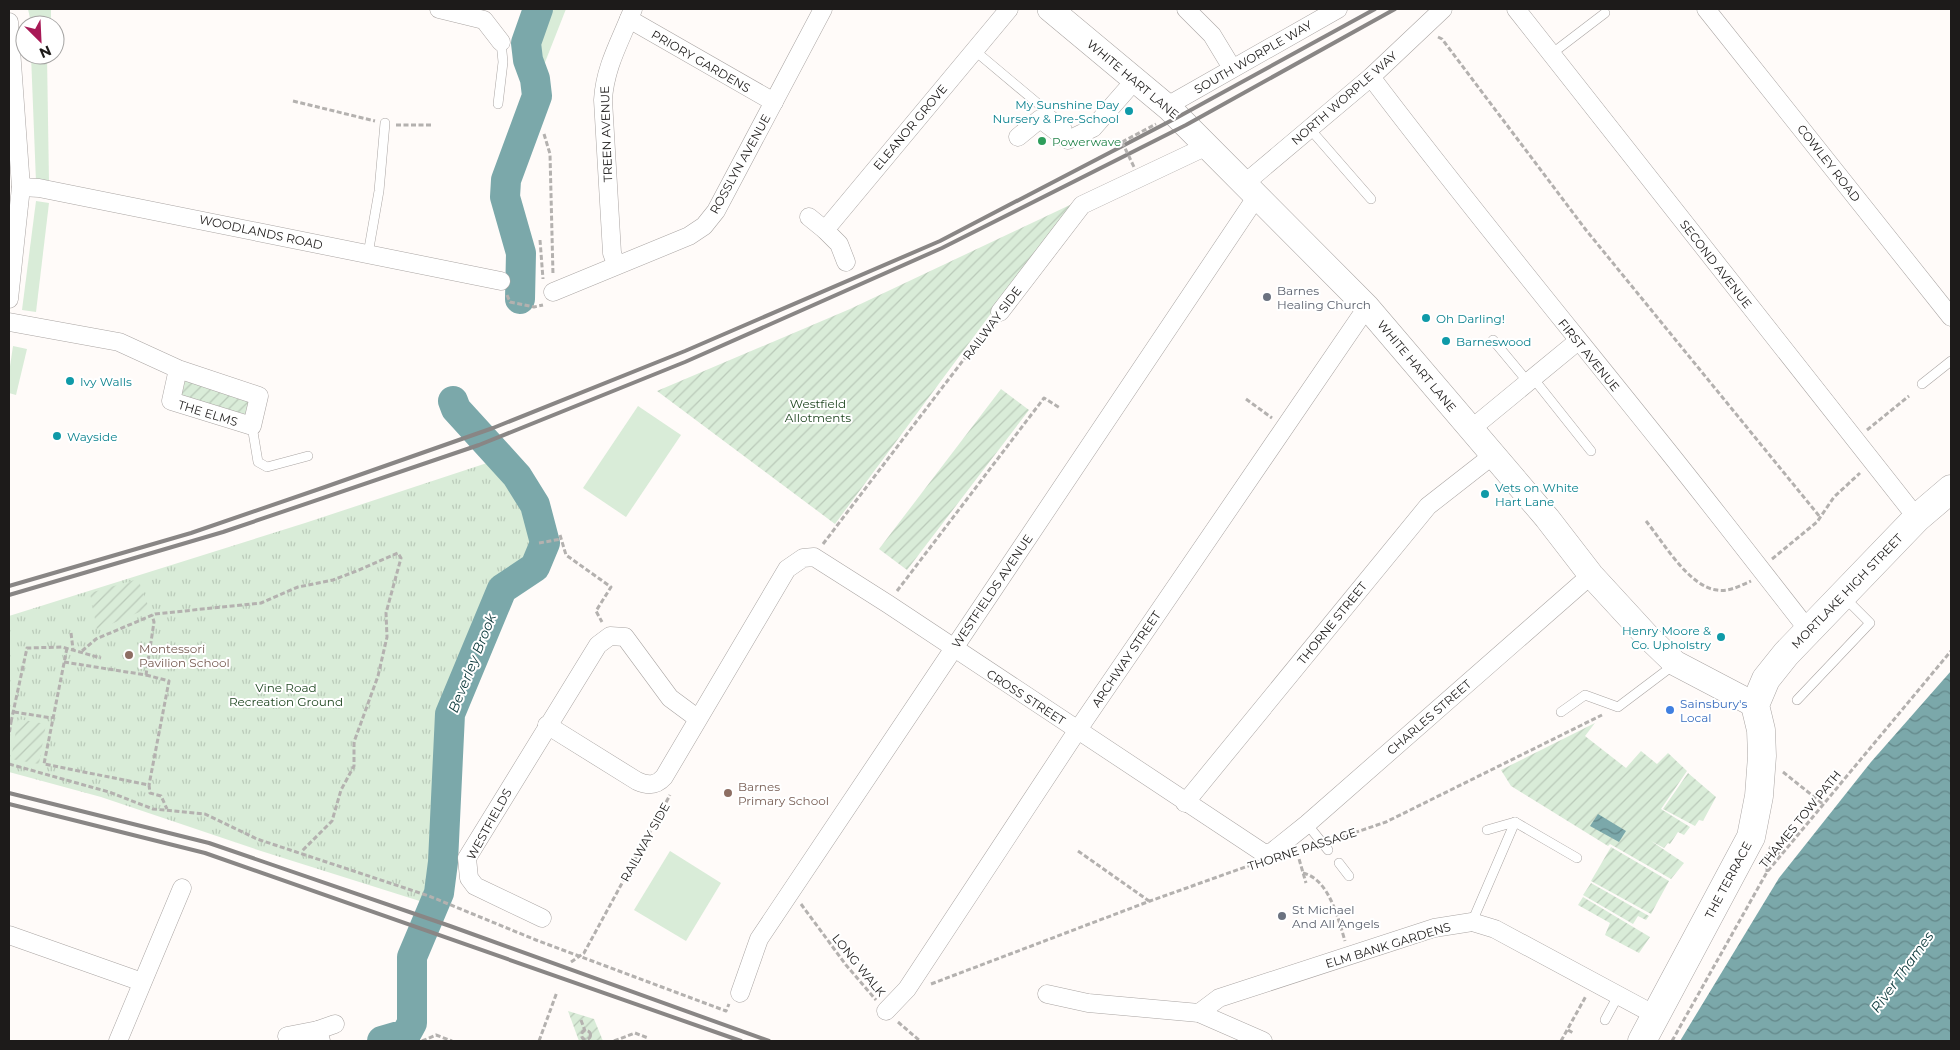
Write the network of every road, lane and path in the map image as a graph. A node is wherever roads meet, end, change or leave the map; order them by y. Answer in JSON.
{"nodes":[{"id":1,"x":823,"y":9,"type":"edge"},
{"id":2,"x":1009,"y":9,"type":"edge"},
{"id":3,"x":1050,"y":9,"type":"edge"},
{"id":4,"x":1186,"y":9,"type":"edge"},
{"id":5,"x":1338,"y":9,"type":"edge"},
{"id":6,"x":1443,"y":9,"type":"edge"},
{"id":7,"x":1516,"y":9,"type":"edge"},
{"id":8,"x":1706,"y":9,"type":"edge"},
{"id":9,"x":446,"y":10,"type":"edge"},
{"id":10,"x":1605,"y":13,"type":"dead end"},
{"id":11,"x":631,"y":14,"type":"edge"},
{"id":12,"x":9,"y":22,"type":"edge"},
{"id":13,"x":1422,"y":28,"type":"junction"},
{"id":14,"x":501,"y":42,"type":"joint"},
{"id":15,"x":974,"y":50,"type":"junction"},
{"id":16,"x":1550,"y":55,"type":"junction"},
{"id":17,"x":1232,"y":68,"type":"junction"},
{"id":18,"x":1371,"y":77,"type":"junction"},
{"id":19,"x":1135,"y":80,"type":"junction"},
{"id":20,"x":293,"y":101,"type":"dead end"},
{"id":21,"x":774,"y":102,"type":"junction"},
{"id":22,"x":498,"y":104,"type":"dead end"},
{"id":23,"x":1167,"y":106,"type":"junction"},
{"id":24,"x":385,"y":123,"type":"junction"},
{"id":25,"x":433,"y":126,"type":"dead end"},
{"id":26,"x":1067,"y":128,"type":"dead end"},
{"id":27,"x":1151,"y":128,"type":"dead end"},
{"id":28,"x":1310,"y":128,"type":"junction"},
{"id":29,"x":544,"y":134,"type":"dead end"},
{"id":30,"x":1018,"y":137,"type":"dead end"},
{"id":31,"x":1207,"y":146,"type":"junction"},
{"id":32,"x":1135,"y":169,"type":"dead end"},
{"id":33,"x":21,"y":187,"type":"junction"},
{"id":34,"x":1250,"y":190,"type":"junction"},
{"id":35,"x":1371,"y":199,"type":"dead end"},
{"id":36,"x":809,"y":217,"type":"dead end"},
{"id":37,"x":825,"y":230,"type":"junction"},
{"id":38,"x":540,"y":240,"type":"dead end"},
{"id":39,"x":368,"y":254,"type":"junction"},
{"id":40,"x":846,"y":262,"type":"dead end"},
{"id":41,"x":616,"y":264,"type":"junction"},
{"id":42,"x":501,"y":281,"type":"dead end"},
{"id":43,"x":556,"y":291,"type":"junction"},
{"id":44,"x":9,"y":299,"type":"edge"},
{"id":45,"x":510,"y":302,"type":"dead end"},
{"id":46,"x":534,"y":307,"type":"dead end"},
{"id":47,"x":1367,"y":307,"type":"junction"},
{"id":48,"x":1000,"y":312,"type":"joint"},
{"id":49,"x":1951,"y":317,"type":"edge"},
{"id":50,"x":9,"y":322,"type":"edge"},
{"id":51,"x":1493,"y":340,"type":"dead end"},
{"id":52,"x":1578,"y":341,"type":"junction"},
{"id":53,"x":1951,"y":361,"type":"edge"},
{"id":54,"x":178,"y":370,"type":"junction"},
{"id":55,"x":1531,"y":380,"type":"junction"},
{"id":56,"x":1922,"y":384,"type":"dead end"},
{"id":57,"x":1909,"y":396,"type":"dead end"},
{"id":58,"x":1246,"y":399,"type":"dead end"},
{"id":59,"x":1060,"y":408,"type":"dead end"},
{"id":60,"x":252,"y":426,"type":"junction"},
{"id":61,"x":1285,"y":427,"type":"junction"},
{"id":62,"x":1471,"y":430,"type":"junction"},
{"id":63,"x":1855,"y":440,"type":"junction"},
{"id":64,"x":1591,"y":451,"type":"dead end"},
{"id":65,"x":308,"y":456,"type":"dead end"},
{"id":66,"x":1492,"y":456,"type":"junction"},
{"id":67,"x":1873,"y":462,"type":"junction"},
{"id":68,"x":1951,"y":489,"type":"edge"},
{"id":69,"x":1820,"y":517,"type":"junction"},
{"id":70,"x":1917,"y":518,"type":"junction"},
{"id":71,"x":1646,"y":521,"type":"dead end"},
{"id":72,"x":539,"y":543,"type":"dead end"},
{"id":73,"x":818,"y":551,"type":"dead end"},
{"id":74,"x":406,"y":556,"type":"dead end"},
{"id":75,"x":400,"y":558,"type":"junction"},
{"id":76,"x":1762,"y":570,"type":"junction"},
{"id":77,"x":1591,"y":575,"type":"junction"},
{"id":78,"x":1843,"y":596,"type":"junction"},
{"id":79,"x":888,"y":604,"type":"junction"},
{"id":80,"x":152,"y":615,"type":"junction"},
{"id":81,"x":1810,"y":631,"type":"junction"},
{"id":82,"x":71,"y":633,"type":"dead end"},
{"id":83,"x":610,"y":636,"type":"junction"},
{"id":84,"x":67,"y":648,"type":"junction"},
{"id":85,"x":73,"y":649,"type":"junction"},
{"id":86,"x":954,"y":649,"type":"junction"},
{"id":87,"x":82,"y":651,"type":"junction"},
{"id":88,"x":1951,"y":651,"type":"edge"},
{"id":89,"x":101,"y":658,"type":"dead end"},
{"id":90,"x":64,"y":662,"type":"junction"},
{"id":91,"x":1675,"y":663,"type":"junction"},
{"id":92,"x":146,"y":675,"type":"junction"},
{"id":93,"x":1797,"y":700,"type":"dead end"},
{"id":94,"x":1755,"y":705,"type":"junction"},
{"id":95,"x":1618,"y":707,"type":"junction"},
{"id":96,"x":14,"y":712,"type":"junction"},
{"id":97,"x":1561,"y":712,"type":"dead end"},
{"id":98,"x":52,"y":718,"type":"junction"},
{"id":99,"x":697,"y":718,"type":"junction"},
{"id":100,"x":10,"y":722,"type":"edge"},
{"id":101,"x":547,"y":725,"type":"junction"},
{"id":102,"x":1077,"y":730,"type":"junction"},
{"id":103,"x":9,"y":734,"type":"edge"},
{"id":104,"x":1762,"y":756,"type":"junction"},
{"id":105,"x":9,"y":764,"type":"edge"},
{"id":106,"x":669,"y":783,"type":"junction"},
{"id":107,"x":148,"y":785,"type":"junction"},
{"id":108,"x":1185,"y":803,"type":"junction"},
{"id":109,"x":1824,"y":804,"type":"junction"},
{"id":110,"x":166,"y":809,"type":"junction"},
{"id":111,"x":1515,"y":822,"type":"junction"},
{"id":112,"x":1307,"y":824,"type":"junction"},
{"id":113,"x":1487,"y":830,"type":"dead end"},
{"id":114,"x":1326,"y":846,"type":"junction"},
{"id":115,"x":1767,"y":846,"type":"dead end"},
{"id":116,"x":1078,"y":851,"type":"dead end"},
{"id":117,"x":1296,"y":851,"type":"junction"},
{"id":118,"x":300,"y":852,"type":"junction"},
{"id":119,"x":1288,"y":853,"type":"dead end"},
{"id":120,"x":1577,"y":858,"type":"dead end"},
{"id":121,"x":1260,"y":859,"type":"junction"},
{"id":122,"x":1339,"y":863,"type":"dead end"},
{"id":123,"x":1303,"y":872,"type":"junction"},
{"id":124,"x":1767,"y":872,"type":"junction"},
{"id":125,"x":1349,"y":876,"type":"dead end"},
{"id":126,"x":1306,"y":883,"type":"dead end"},
{"id":127,"x":182,"y":888,"type":"dead end"},
{"id":128,"x":793,"y":892,"type":"junction"},
{"id":129,"x":1150,"y":901,"type":"junction"},
{"id":130,"x":542,"y":918,"type":"dead end"},
{"id":131,"x":1472,"y":922,"type":"junction"},
{"id":132,"x":9,"y":935,"type":"edge"},
{"id":133,"x":582,"y":956,"type":"junction"},
{"id":134,"x":1351,"y":956,"type":"junction"},
{"id":135,"x":571,"y":962,"type":"dead end"},
{"id":136,"x":142,"y":982,"type":"junction"},
{"id":137,"x":1594,"y":982,"type":"junction"},
{"id":138,"x":907,"y":988,"type":"junction"},
{"id":139,"x":557,"y":992,"type":"dead end"},
{"id":140,"x":740,"y":993,"type":"joint"},
{"id":141,"x":1047,"y":994,"type":"dead end"},
{"id":142,"x":1618,"y":996,"type":"junction"},
{"id":143,"x":886,"y":1011,"type":"junction"},
{"id":144,"x":1199,"y":1013,"type":"junction"},
{"id":145,"x":1654,"y":1015,"type":"junction"},
{"id":146,"x":581,"y":1020,"type":"dead end"},
{"id":147,"x":1605,"y":1020,"type":"dead end"},
{"id":148,"x":335,"y":1024,"type":"dead end"},
{"id":149,"x":1568,"y":1030,"type":"junction"},
{"id":150,"x":585,"y":1031,"type":"junction"},
{"id":151,"x":1573,"y":1033,"type":"dead end"},
{"id":152,"x":288,"y":1036,"type":"dead end"},
{"id":153,"x":320,"y":1036,"type":"edge"},
{"id":154,"x":648,"y":1038,"type":"dead end"},
{"id":155,"x":588,"y":1040,"type":"edge"},
{"id":156,"x":118,"y":1041,"type":"edge"},
{"id":157,"x":422,"y":1041,"type":"edge"},
{"id":158,"x":452,"y":1041,"type":"edge"},
{"id":159,"x":539,"y":1041,"type":"edge"},
{"id":160,"x":614,"y":1041,"type":"edge"},
{"id":161,"x":920,"y":1041,"type":"edge"},
{"id":162,"x":1263,"y":1041,"type":"edge"},
{"id":163,"x":1561,"y":1041,"type":"edge"},
{"id":164,"x":1642,"y":1041,"type":"edge"},
{"id":165,"x":1672,"y":1041,"type":"edge"}],
"edges":[{"from":1,"to":21,"type":"street","name":"ROSSLYN AVENUE"},
{"from":2,"to":15,"type":"street","name":"ELEANOR GROVE"},
{"from":3,"to":19,"type":"street","name":"WHITE HART LANE"},
{"from":4,"to":17,"type":"street"},
{"from":5,"to":17,"type":"street","name":"SOUTH WORPLE WAY"},
{"from":6,"to":13,"type":"street","name":"NORTH WORPLE WAY"},
{"from":7,"to":16,"type":"street","name":"SECOND AVENUE"},
{"from":8,"to":49,"type":"street","name":"COWLEY ROAD"},
{"from":9,"to":14,"type":"street"},
{"from":10,"to":16,"type":"lane"},
{"from":11,"to":21,"type":"street","name":"PRIORY GARDENS"},
{"from":11,"to":41,"type":"street","name":"TREEN AVENUE"},
{"from":12,"to":33,"type":"street"},
{"from":13,"to":18,"type":"street","name":"NORTH WORPLE WAY"},
{"from":13,"to":69,"type":"path"},
{"from":14,"to":22,"type":"lane"},
{"from":15,"to":26,"type":"lane"},
{"from":15,"to":37,"type":"street","name":"ELEANOR GROVE"},
{"from":16,"to":63,"type":"street","name":"SECOND AVENUE"},
{"from":17,"to":23,"type":"street","name":"SOUTH WORPLE WAY"},
{"from":18,"to":28,"type":"street","name":"NORTH WORPLE WAY"},
{"from":18,"to":52,"type":"street","name":"FIRST AVENUE"},
{"from":19,"to":23,"type":"street","name":"WHITE HART LANE"},
{"from":19,"to":30,"type":"street"},
{"from":20,"to":24,"type":"path"},
{"from":21,"to":41,"type":"street","name":"ROSSLYN AVENUE"},
{"from":23,"to":31,"type":"street","name":"WHITE HART LANE"},
{"from":24,"to":25,"type":"path"},
{"from":24,"to":39,"type":"lane"},
{"from":27,"to":32,"type":"path","bridge":true},
{"from":28,"to":34,"type":"street","name":"NORTH WORPLE WAY"},
{"from":28,"to":35,"type":"lane"},
{"from":29,"to":43,"type":"path"},
{"from":31,"to":34,"type":"street","name":"WHITE HART LANE"},
{"from":31,"to":48,"type":"street","name":"RAILWAY SIDE"},
{"from":33,"to":39,"type":"street","name":"WOODLANDS ROAD"},
{"from":33,"to":44,"type":"street"},
{"from":34,"to":47,"type":"street","name":"WHITE HART LANE"},
{"from":34,"to":86,"type":"street","name":"WESTFIELDS AVENUE"},
{"from":36,"to":37,"type":"street"},
{"from":37,"to":40,"type":"street"},
{"from":38,"to":43,"type":"path"},
{"from":39,"to":42,"type":"street","name":"WOODLANDS ROAD"},
{"from":41,"to":43,"type":"street","name":"ROSSLYN AVENUE"},
{"from":45,"to":46,"type":"path"},
{"from":47,"to":61,"type":"street","name":"ARCHWAY STREET"},
{"from":47,"to":62,"type":"street","name":"WHITE HART LANE"},
{"from":48,"to":73,"type":"path","name":"RAILWAY SIDE"},
{"from":50,"to":54,"type":"street","name":"THE ELMS"},
{"from":51,"to":55,"type":"lane"},
{"from":52,"to":55,"type":"street"},
{"from":52,"to":76,"type":"street","name":"FIRST AVENUE"},
{"from":53,"to":56,"type":"lane"},
{"from":54,"to":60,"type":"street","name":"THE ELMS"},
{"from":54,"to":60,"type":"street","name":"THE ELMS"},
{"from":55,"to":62,"type":"street"},
{"from":55,"to":64,"type":"lane"},
{"from":57,"to":63,"type":"path"},
{"from":58,"to":61,"type":"path"},
{"from":59,"to":79,"type":"path"},
{"from":60,"to":65,"type":"lane"},
{"from":61,"to":102,"type":"street","name":"ARCHWAY STREET"},
{"from":62,"to":66,"type":"street","name":"WHITE HART LANE"},
{"from":63,"to":67,"type":"street","name":"SECOND AVENUE"},
{"from":66,"to":77,"type":"street","name":"WHITE HART LANE"},
{"from":66,"to":108,"type":"street","name":"THORNE STREET"},
{"from":67,"to":69,"type":"path"},
{"from":67,"to":70,"type":"street","name":"SECOND AVENUE"},
{"from":68,"to":70,"type":"main road","name":"MORTLAKE HIGH STREET"},
{"from":69,"to":76,"type":"path"},
{"from":70,"to":78,"type":"main road","name":"MORTLAKE HIGH STREET"},
{"from":71,"to":76,"type":"path"},
{"from":72,"to":83,"type":"path"},
{"from":74,"to":75,"type":"path"},
{"from":75,"to":80,"type":"path"},
{"from":75,"to":118,"type":"path"},
{"from":76,"to":81,"type":"street","name":"FIRST AVENUE"},
{"from":77,"to":91,"type":"street","name":"WHITE HART LANE"},
{"from":77,"to":112,"type":"street","name":"CHARLES STREET"},
{"from":78,"to":81,"type":"main road","name":"MORTLAKE HIGH STREET"},
{"from":78,"to":93,"type":"lane"},
{"from":79,"to":86,"type":"street","name":"CROSS STREET"},
{"from":79,"to":99,"type":"street","name":"CROSS STREET"},
{"from":80,"to":87,"type":"path"},
{"from":80,"to":92,"type":"path"},
{"from":81,"to":94,"type":"main road","name":"MORTLAKE HIGH STREET"},
{"from":82,"to":85,"type":"path"},
{"from":83,"to":99,"type":"street"},
{"from":83,"to":101,"type":"street","name":"WESTFIELDS"},
{"from":84,"to":85,"type":"path"},
{"from":84,"to":90,"type":"path"},
{"from":84,"to":96,"type":"path"},
{"from":85,"to":87,"type":"path"},
{"from":86,"to":102,"type":"street","name":"CROSS STREET"},
{"from":86,"to":128,"type":"street","name":"WESTFIELDS AVENUE"},
{"from":87,"to":89,"type":"path"},
{"from":88,"to":109,"type":"path","name":"THAMES TOW PATH"},
{"from":90,"to":92,"type":"path"},
{"from":90,"to":98,"type":"path"},
{"from":91,"to":94,"type":"street","name":"WHITE HART LANE"},
{"from":91,"to":95,"type":"lane"},
{"from":92,"to":107,"type":"path"},
{"from":94,"to":104,"type":"main road","name":"THE TERRACE"},
{"from":95,"to":97,"type":"lane"},
{"from":95,"to":114,"type":"path","name":"THORNE PASSAGE"},
{"from":96,"to":98,"type":"path"},
{"from":96,"to":100,"type":"path"},
{"from":98,"to":107,"type":"path"},
{"from":99,"to":106,"type":"street"},
{"from":100,"to":103,"type":"path"},
{"from":101,"to":106,"type":"street"},
{"from":101,"to":130,"type":"street","name":"WESTFIELDS"},
{"from":102,"to":108,"type":"street","name":"CROSS STREET"},
{"from":102,"to":138,"type":"street","name":"ARCHWAY STREET"},
{"from":104,"to":109,"type":"path"},
{"from":104,"to":145,"type":"main road","name":"THE TERRACE"},
{"from":105,"to":110,"type":"path"},
{"from":106,"to":133,"type":"path","name":"RAILWAY SIDE"},
{"from":107,"to":110,"type":"path"},
{"from":108,"to":121,"type":"street","name":"CROSS STREET"},
{"from":109,"to":124,"type":"path","name":"THAMES TOW PATH"},
{"from":110,"to":118,"type":"path"},
{"from":111,"to":113,"type":"lane"},
{"from":111,"to":120,"type":"lane"},
{"from":111,"to":131,"type":"lane"},
{"from":112,"to":114,"type":"lane"},
{"from":112,"to":121,"type":"street","name":"CHARLES STREET"},
{"from":114,"to":117,"type":"path","name":"THORNE PASSAGE"},
{"from":115,"to":124,"type":"path"},
{"from":116,"to":129,"type":"path"},
{"from":117,"to":119,"type":"path","name":"THORNE PASSAGE"},
{"from":117,"to":123,"type":"path"},
{"from":118,"to":133,"type":"path"},
{"from":121,"to":129,"type":"path","name":"THORNE PASSAGE"},
{"from":122,"to":125,"type":"lane"},
{"from":123,"to":126,"type":"path"},
{"from":123,"to":134,"type":"path"},
{"from":124,"to":165,"type":"path","name":"THAMES TOW PATH"},
{"from":127,"to":136,"type":"street"},
{"from":128,"to":140,"type":"street","name":"WESTFIELDS AVENUE"},
{"from":128,"to":143,"type":"path","name":"LONG WALK"},
{"from":129,"to":138,"type":"path","name":"THORNE PASSAGE"},
{"from":131,"to":134,"type":"street","name":"ELM BANK GARDENS"},
{"from":131,"to":137,"type":"street","name":"ELM BANK GARDENS"},
{"from":132,"to":136,"type":"street"},
{"from":133,"to":135,"type":"path"},
{"from":133,"to":140,"type":"path"},
{"from":134,"to":144,"type":"street","name":"ELM BANK GARDENS"},
{"from":136,"to":156,"type":"street"},
{"from":137,"to":142,"type":"street","name":"ELM BANK GARDENS"},
{"from":137,"to":149,"type":"path"},
{"from":138,"to":143,"type":"street","name":"ARCHWAY STREET"},
{"from":139,"to":159,"type":"path"},
{"from":141,"to":144,"type":"street"},
{"from":142,"to":145,"type":"street","name":"ELM BANK GARDENS"},
{"from":142,"to":147,"type":"lane"},
{"from":143,"to":161,"type":"path","name":"LONG WALK"},
{"from":144,"to":162,"type":"street"},
{"from":145,"to":164,"type":"main road","name":"THE TERRACE"},
{"from":146,"to":150,"type":"path"},
{"from":148,"to":153,"type":"street"},
{"from":149,"to":151,"type":"path"},
{"from":149,"to":163,"type":"path"},
{"from":150,"to":155,"type":"path"},
{"from":150,"to":155,"type":"path"},
{"from":152,"to":153,"type":"street"},
{"from":154,"to":160,"type":"path"},
{"from":157,"to":158,"type":"path"}]}
